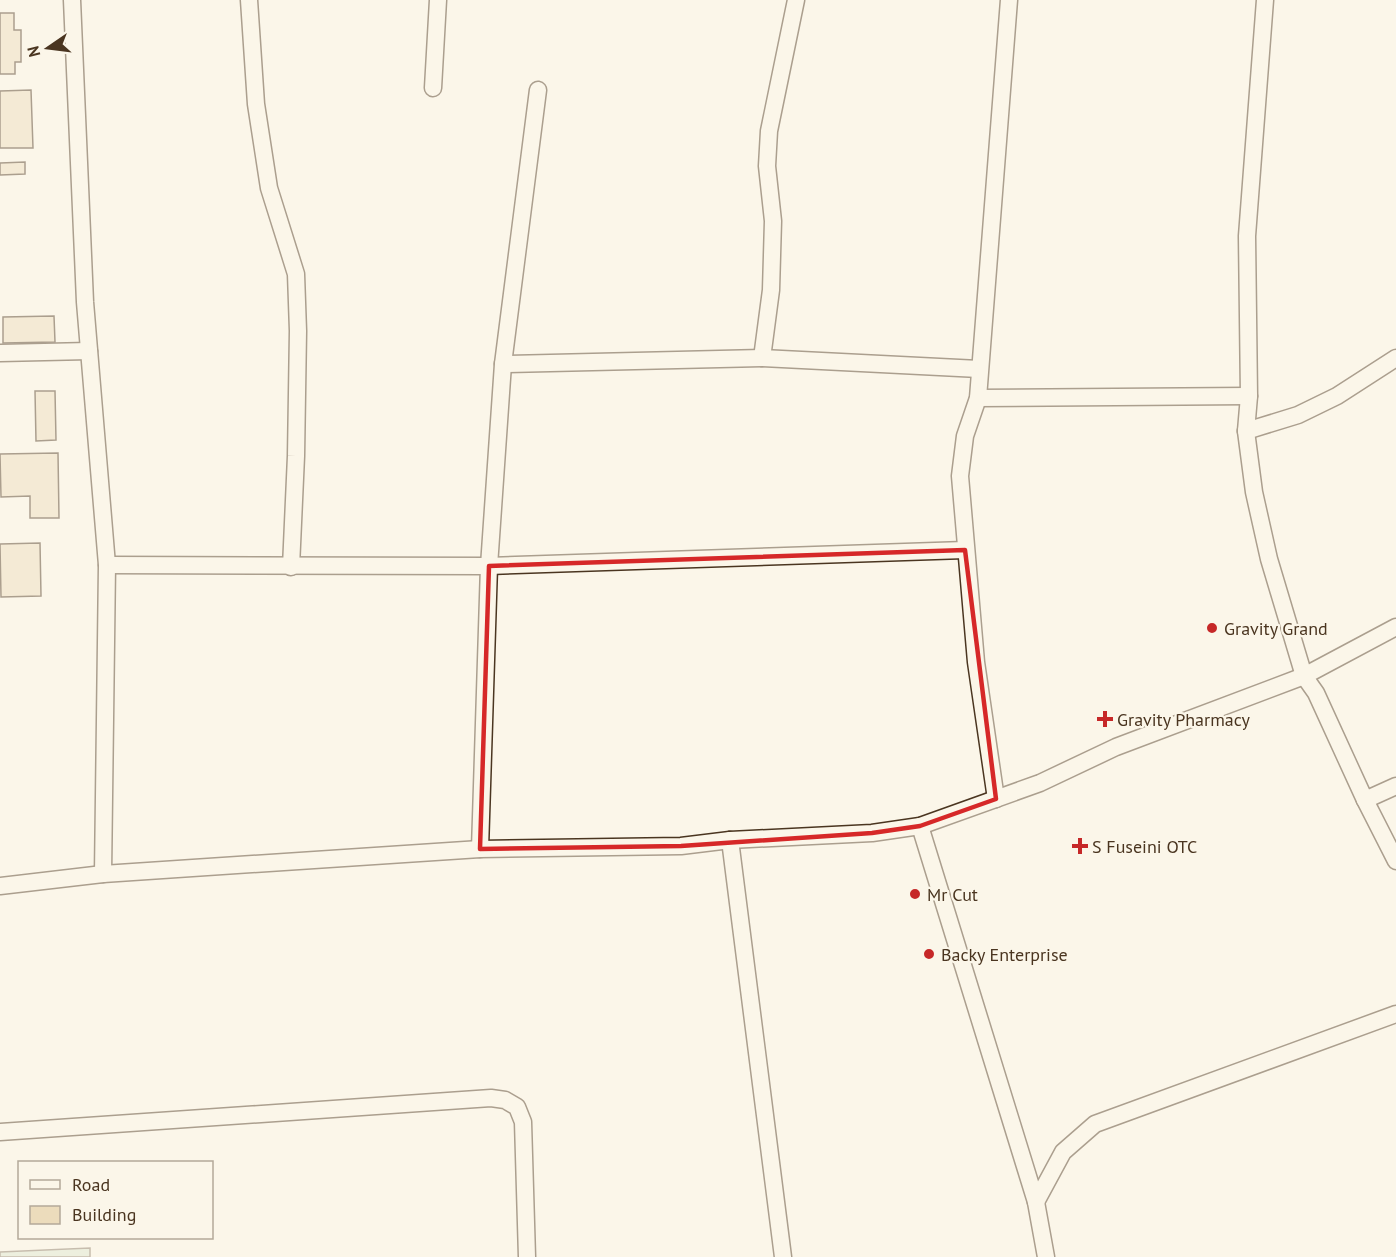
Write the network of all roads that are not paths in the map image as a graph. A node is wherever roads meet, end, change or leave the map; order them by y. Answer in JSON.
{"nodes":[{"id":1,"x":72,"y":0,"type":"edge"},
{"id":2,"x":249,"y":0,"type":"edge"},
{"id":3,"x":438,"y":0,"type":"edge"},
{"id":4,"x":796,"y":0,"type":"edge"},
{"id":5,"x":1009,"y":0,"type":"edge"},
{"id":6,"x":1265,"y":0,"type":"edge"},
{"id":7,"x":433,"y":88,"type":"dead end"},
{"id":8,"x":538,"y":90,"type":"dead end"},
{"id":9,"x":89,"y":351,"type":"junction"},
{"id":10,"x":0,"y":353,"type":"edge"},
{"id":11,"x":762,"y":358,"type":"junction"},
{"id":12,"x":1396,"y":358,"type":"edge"},
{"id":13,"x":503,"y":364,"type":"junction"},
{"id":14,"x":979,"y":369,"type":"junction"},
{"id":15,"x":1249,"y":396,"type":"junction"},
{"id":16,"x":978,"y":398,"type":"junction"},
{"id":17,"x":1246,"y":431,"type":"junction"},
{"id":18,"x":965,"y":550,"type":"junction"},
{"id":19,"x":107,"y":565,"type":"junction"},
{"id":20,"x":489,"y":566,"type":"junction"},
{"id":21,"x":291,"y":567,"type":"junction"},
{"id":22,"x":1396,"y":627,"type":"edge"},
{"id":23,"x":1304,"y":676,"type":"junction"},
{"id":24,"x":1396,"y":786,"type":"edge"},
{"id":25,"x":996,"y":800,"type":"junction"},
{"id":26,"x":1365,"y":800,"type":"junction"},
{"id":27,"x":920,"y":826,"type":"junction"},
{"id":28,"x":729,"y":840,"type":"junction"},
{"id":29,"x":480,"y":849,"type":"junction"},
{"id":30,"x":1396,"y":861,"type":"edge"},
{"id":31,"x":103,"y":874,"type":"junction"},
{"id":32,"x":0,"y":886,"type":"edge"},
{"id":33,"x":1396,"y":1014,"type":"edge"},
{"id":34,"x":0,"y":1132,"type":"edge"},
{"id":35,"x":1036,"y":1202,"type":"junction"},
{"id":36,"x":527,"y":1257,"type":"edge"},
{"id":37,"x":783,"y":1257,"type":"edge"},
{"id":38,"x":1046,"y":1257,"type":"edge"}],
"edges":[{"from":1,"to":9,"type":"street"},
{"from":2,"to":21,"type":"street"},
{"from":3,"to":7,"type":"street"},
{"from":4,"to":11,"type":"street"},
{"from":5,"to":14,"type":"street"},
{"from":6,"to":15,"type":"street"},
{"from":8,"to":13,"type":"street"},
{"from":9,"to":10,"type":"street"},
{"from":9,"to":19,"type":"street"},
{"from":11,"to":13,"type":"street"},
{"from":11,"to":14,"type":"street"},
{"from":12,"to":17,"type":"street"},
{"from":13,"to":20,"type":"street"},
{"from":14,"to":16,"type":"street"},
{"from":15,"to":16,"type":"street"},
{"from":15,"to":17,"type":"street"},
{"from":16,"to":18,"type":"street"},
{"from":17,"to":23,"type":"street"},
{"from":18,"to":20,"type":"street"},
{"from":18,"to":25,"type":"street"},
{"from":19,"to":21,"type":"street"},
{"from":19,"to":31,"type":"street"},
{"from":20,"to":21,"type":"street"},
{"from":20,"to":29,"type":"street"},
{"from":22,"to":23,"type":"street"},
{"from":23,"to":25,"type":"street"},
{"from":23,"to":26,"type":"street"},
{"from":24,"to":26,"type":"street"},
{"from":25,"to":27,"type":"street"},
{"from":26,"to":30,"type":"street"},
{"from":27,"to":28,"type":"street"},
{"from":27,"to":35,"type":"street"},
{"from":28,"to":29,"type":"street"},
{"from":28,"to":37,"type":"street"},
{"from":29,"to":31,"type":"street"},
{"from":31,"to":32,"type":"street"},
{"from":33,"to":35,"type":"street"},
{"from":34,"to":36,"type":"street"},
{"from":35,"to":38,"type":"street"}]}
